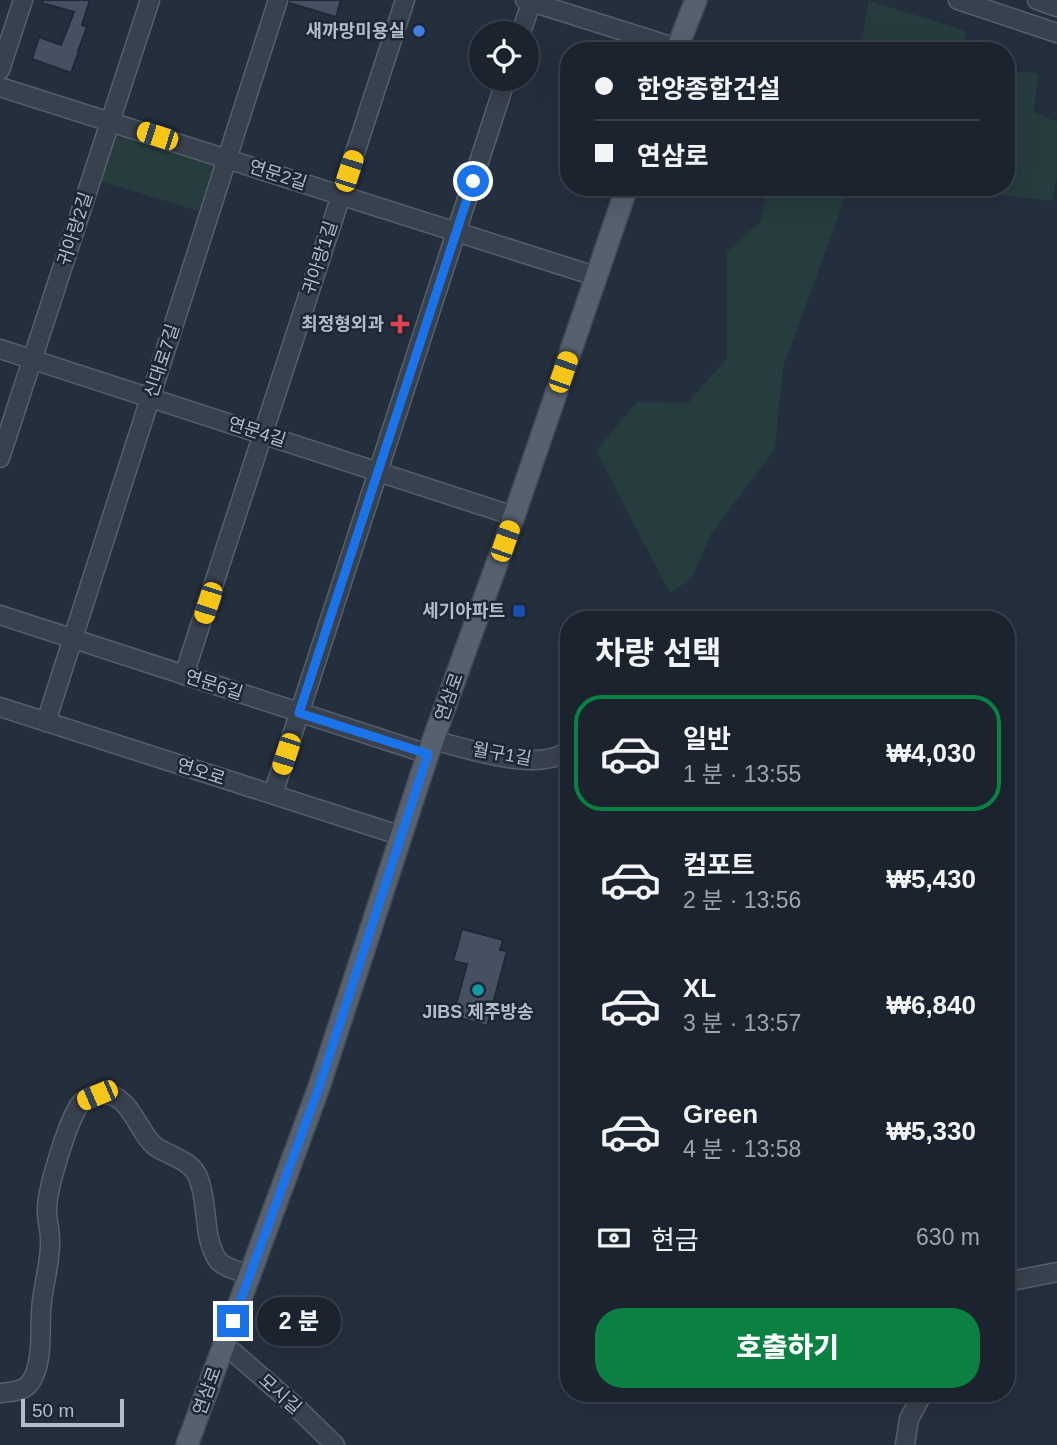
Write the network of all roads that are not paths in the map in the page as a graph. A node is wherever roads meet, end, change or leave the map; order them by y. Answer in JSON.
{"nodes":[{"id":1,"x":23,"y":0,"type":"edge"},
{"id":2,"x":150,"y":0,"type":"edge"},
{"id":3,"x":278,"y":0,"type":"edge"},
{"id":4,"x":405,"y":0,"type":"edge"},
{"id":5,"x":696,"y":0,"type":"edge"},
{"id":6,"x":958,"y":0,"type":"edge"},
{"id":7,"x":1037,"y":0,"type":"edge"},
{"id":8,"x":529,"y":1,"type":"edge"},
{"id":9,"x":1057,"y":7,"type":"edge"},
{"id":10,"x":524,"y":21,"type":"edge"},
{"id":11,"x":1057,"y":33,"type":"edge"},
{"id":12,"x":655,"y":42,"type":"edge"},
{"id":13,"x":679,"y":42,"type":"edge"},
{"id":14,"x":0,"y":70,"type":"edge"},
{"id":15,"x":0,"y":86,"type":"edge"},
{"id":16,"x":502,"y":91,"type":"edge"},
{"id":17,"x":110,"y":122,"type":"junction"},
{"id":18,"x":227,"y":159,"type":"junction"},
{"id":19,"x":341,"y":195,"type":"junction"},
{"id":20,"x":624,"y":196,"type":"edge"},
{"id":21,"x":456,"y":232,"type":"junction"},
{"id":22,"x":596,"y":276,"type":"junction"},
{"id":23,"x":0,"y":349,"type":"edge"},
{"id":24,"x":32,"y":359,"type":"junction"},
{"id":25,"x":150,"y":398,"type":"junction"},
{"id":26,"x":263,"y":434,"type":"junction"},
{"id":27,"x":0,"y":458,"type":"edge"},
{"id":28,"x":378,"y":472,"type":"junction"},
{"id":29,"x":514,"y":516,"type":"junction"},
{"id":30,"x":0,"y":615,"type":"edge"},
{"id":31,"x":73,"y":639,"type":"junction"},
{"id":32,"x":184,"y":675,"type":"junction"},
{"id":33,"x":0,"y":707,"type":"edge"},
{"id":34,"x":299,"y":713,"type":"junction"},
{"id":35,"x":46,"y":722,"type":"junction"},
{"id":36,"x":431,"y":747,"type":"junction"},
{"id":37,"x":560,"y":755,"type":"edge"},
{"id":38,"x":272,"y":794,"type":"junction"},
{"id":39,"x":402,"y":836,"type":"junction"},
{"id":40,"x":1057,"y":1272,"type":"edge"},
{"id":41,"x":250,"y":1275,"type":"junction"},
{"id":42,"x":1015,"y":1280,"type":"edge"},
{"id":43,"x":225,"y":1344,"type":"junction"},
{"id":44,"x":0,"y":1393,"type":"edge"},
{"id":45,"x":918,"y":1402,"type":"edge"},
{"id":46,"x":187,"y":1445,"type":"edge"},
{"id":47,"x":335,"y":1445,"type":"edge"},
{"id":48,"x":905,"y":1445,"type":"edge"}],
"edges":[{"from":1,"to":14,"type":"street"},
{"from":2,"to":17,"type":"street","name":"귀아랑2길"},
{"from":3,"to":18,"type":"street","name":"신대로7길"},
{"from":4,"to":19,"type":"street","name":"귀아랑1길"},
{"from":5,"to":13,"type":"main road"},
{"from":6,"to":11,"type":"street"},
{"from":7,"to":9,"type":"street"},
{"from":8,"to":10,"type":"street"},
{"from":8,"to":12,"type":"street"},
{"from":15,"to":17,"type":"street","name":"연문2길"},
{"from":16,"to":21,"type":"street"},
{"from":17,"to":18,"type":"street","name":"연문2길"},
{"from":17,"to":24,"type":"street","name":"귀아랑2길"},
{"from":18,"to":19,"type":"street","name":"연문2길"},
{"from":18,"to":25,"type":"street","name":"신대로7길"},
{"from":19,"to":21,"type":"street","name":"연문2길"},
{"from":19,"to":26,"type":"street","name":"귀아랑1길"},
{"from":20,"to":22,"type":"main road","name":"연삼로"},
{"from":21,"to":22,"type":"street","name":"연문2길"},
{"from":21,"to":28,"type":"street"},
{"from":22,"to":29,"type":"main road","name":"연삼로"},
{"from":23,"to":24,"type":"street","name":"연문4길"},
{"from":24,"to":25,"type":"street","name":"연문4길"},
{"from":24,"to":27,"type":"street","name":"귀아랑2길"},
{"from":25,"to":26,"type":"street","name":"연문4길"},
{"from":25,"to":31,"type":"street","name":"신대로7길"},
{"from":26,"to":28,"type":"street","name":"연문4길"},
{"from":26,"to":32,"type":"street","name":"귀아랑1길"},
{"from":28,"to":29,"type":"street","name":"연문4길"},
{"from":28,"to":34,"type":"street"},
{"from":29,"to":36,"type":"main road","name":"연삼로"},
{"from":30,"to":31,"type":"street","name":"연문6길"},
{"from":31,"to":32,"type":"street","name":"연문6길"},
{"from":31,"to":35,"type":"street","name":"신대로7길"},
{"from":32,"to":34,"type":"street","name":"연문6길"},
{"from":33,"to":35,"type":"street","name":"연오로"},
{"from":34,"to":36,"type":"street","name":"연문6길"},
{"from":34,"to":38,"type":"street"},
{"from":35,"to":38,"type":"street","name":"연오로"},
{"from":36,"to":37,"type":"street","name":"월구1길"},
{"from":36,"to":39,"type":"main road","name":"연삼로"},
{"from":38,"to":39,"type":"street","name":"연오로"},
{"from":39,"to":41,"type":"main road","name":"연삼로"},
{"from":40,"to":42,"type":"street"},
{"from":41,"to":43,"type":"main road","name":"연삼로"},
{"from":41,"to":44,"type":"street"},
{"from":43,"to":46,"type":"main road","name":"연삼로"},
{"from":43,"to":47,"type":"street","name":"모시길"},
{"from":45,"to":48,"type":"street"}]}
